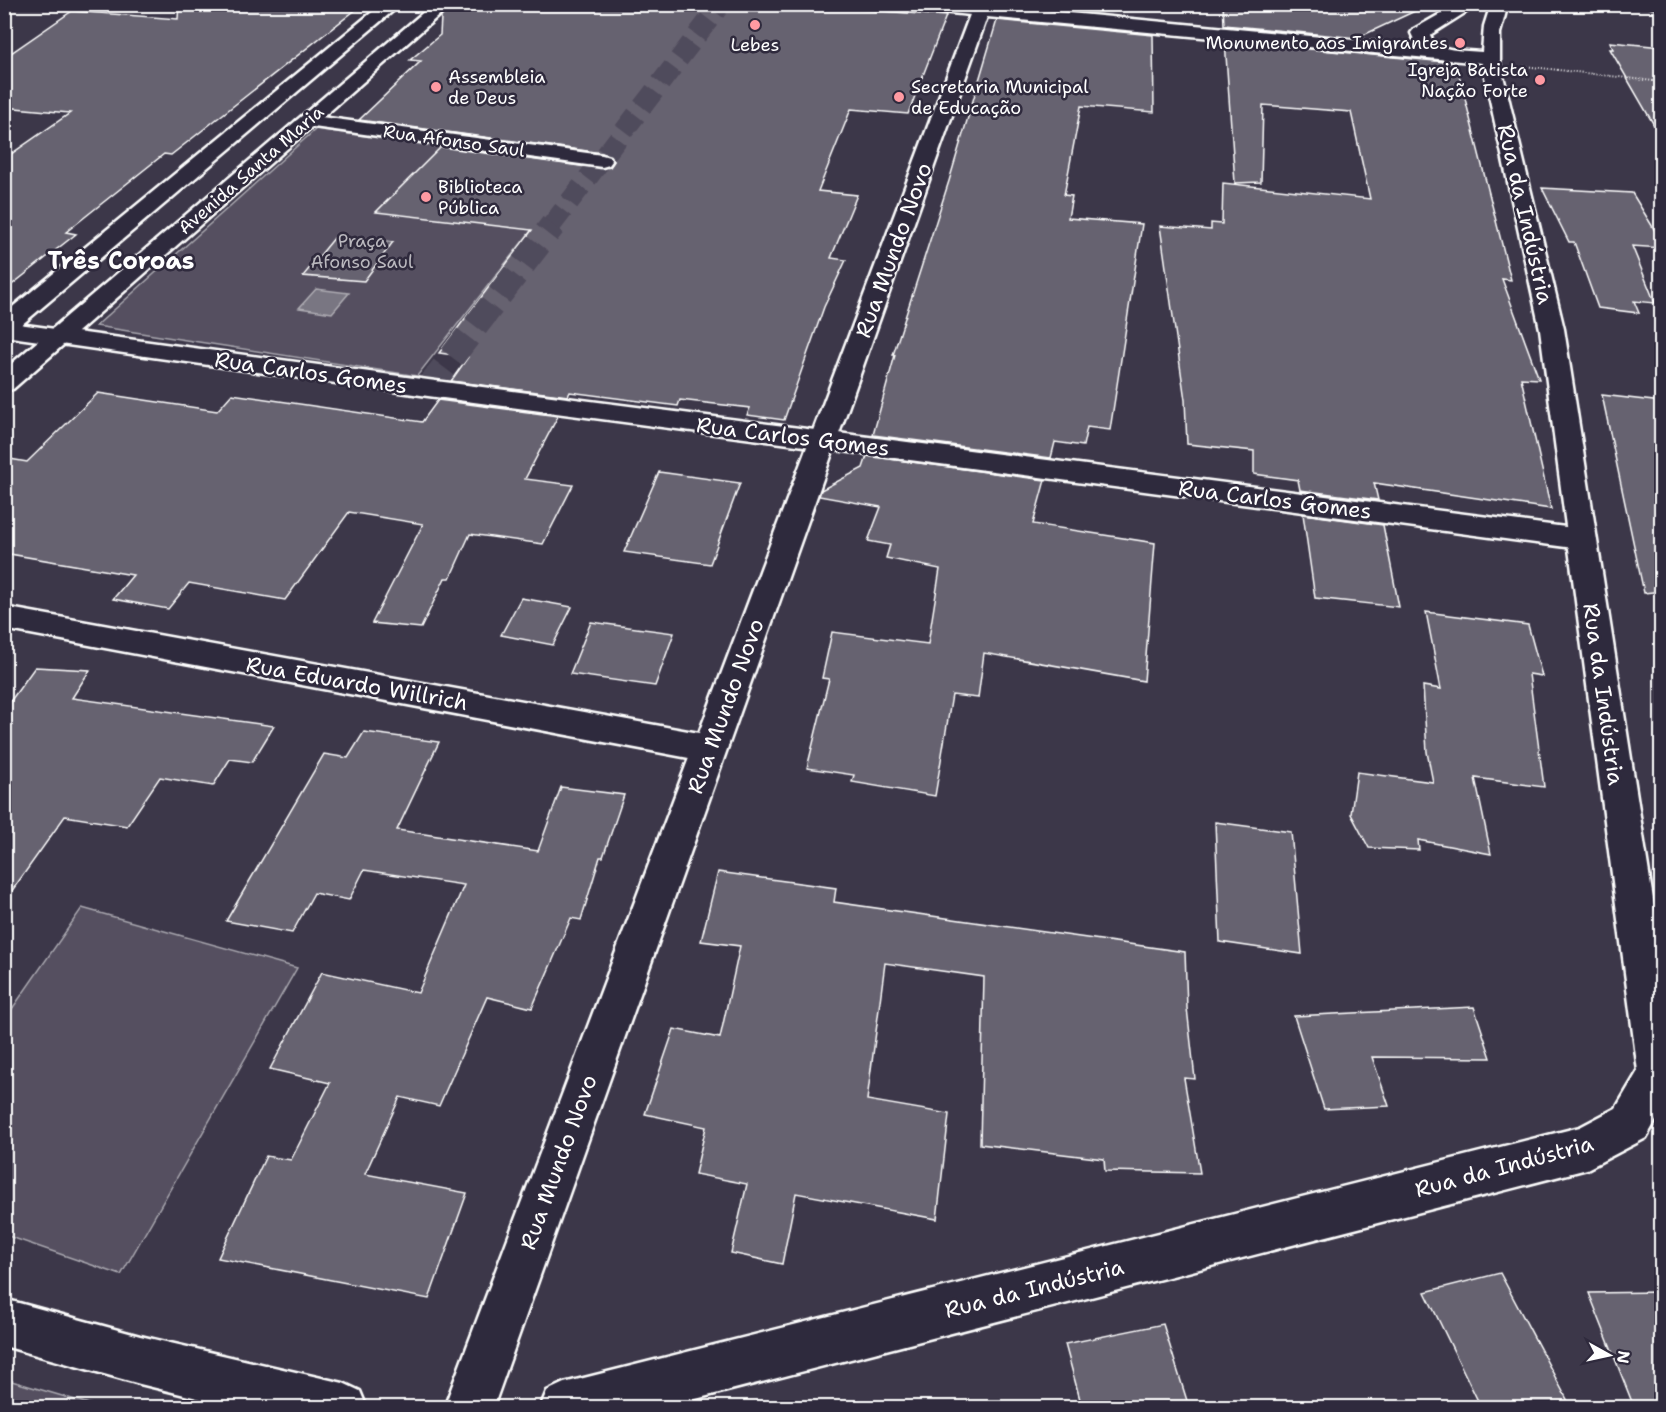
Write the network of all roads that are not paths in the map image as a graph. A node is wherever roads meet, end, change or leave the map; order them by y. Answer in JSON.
{"nodes":[{"id":1,"x":393,"y":4,"type":"edge"},
{"id":2,"x":444,"y":4,"type":"edge"},
{"id":3,"x":910,"y":4,"type":"edge"},
{"id":4,"x":1471,"y":4,"type":"edge"},
{"id":5,"x":1500,"y":4,"type":"edge"},
{"id":6,"x":982,"y":8,"type":"edge"},
{"id":7,"x":1420,"y":33,"type":"junction"},
{"id":8,"x":1286,"y":40,"type":"junction"},
{"id":9,"x":1481,"y":45,"type":"junction"},
{"id":10,"x":1438,"y":53,"type":"junction"},
{"id":11,"x":299,"y":82,"type":"junction"},
{"id":12,"x":346,"y":87,"type":"junction"},
{"id":13,"x":306,"y":121,"type":"junction"},
{"id":14,"x":227,"y":142,"type":"junction"},
{"id":15,"x":278,"y":147,"type":"junction"},
{"id":16,"x":602,"y":160,"type":"dead end"},
{"id":17,"x":4,"y":328,"type":"edge"},
{"id":18,"x":58,"y":337,"type":"junction"},
{"id":19,"x":4,"y":384,"type":"edge"},
{"id":20,"x":823,"y":440,"type":"junction"},
{"id":21,"x":1581,"y":539,"type":"junction"},
{"id":22,"x":4,"y":618,"type":"edge"},
{"id":23,"x":709,"y":748,"type":"junction"},
{"id":24,"x":4,"y":1322,"type":"edge"},
{"id":25,"x":343,"y":1407,"type":"edge"},
{"id":26,"x":468,"y":1407,"type":"edge"},
{"id":27,"x":564,"y":1407,"type":"edge"}],
"edges":[{"from":1,"to":11,"type":"main road","name":"Avenida Santa Maria"},
{"from":2,"to":12,"type":"main road","name":"Avenida Santa Maria"},
{"from":3,"to":6,"type":"main road"},
{"from":4,"to":7,"type":"main road"},
{"from":5,"to":9,"type":"main road"},
{"from":6,"to":8,"type":"main road"},
{"from":6,"to":20,"type":"main road","name":"Rua Mundo Novo"},
{"from":7,"to":8,"type":"main road"},
{"from":7,"to":9,"type":"main road"},
{"from":7,"to":10,"type":"main road"},
{"from":8,"to":10,"type":"main road"},
{"from":9,"to":10,"type":"main road"},
{"from":9,"to":21,"type":"main road","name":"Rua da Indústria"},
{"from":11,"to":12,"type":"main road"},
{"from":11,"to":14,"type":"main road","name":"Avenida Santa Maria"},
{"from":12,"to":13,"type":"main road","name":"Avenida Santa Maria"},
{"from":13,"to":15,"type":"main road","name":"Avenida Santa Maria"},
{"from":13,"to":16,"type":"main road","name":"Rua Afonso Saul"},
{"from":14,"to":15,"type":"main road"},
{"from":14,"to":17,"type":"main road","name":"Avenida Santa Maria"},
{"from":15,"to":18,"type":"main road","name":"Avenida Santa Maria"},
{"from":17,"to":18,"type":"main road","name":"Rua Carlos Gomes"},
{"from":18,"to":19,"type":"main road","name":"Avenida Santa Maria"},
{"from":18,"to":20,"type":"main road","name":"Rua Carlos Gomes"},
{"from":20,"to":21,"type":"main road","name":"Rua Carlos Gomes"},
{"from":20,"to":23,"type":"main road","name":"Rua Mundo Novo"},
{"from":21,"to":27,"type":"main road","name":"Rua da Indústria"},
{"from":22,"to":23,"type":"main road","name":"Rua Eduardo Willrich"},
{"from":23,"to":26,"type":"main road","name":"Rua Mundo Novo"},
{"from":24,"to":25,"type":"main road"}]}
